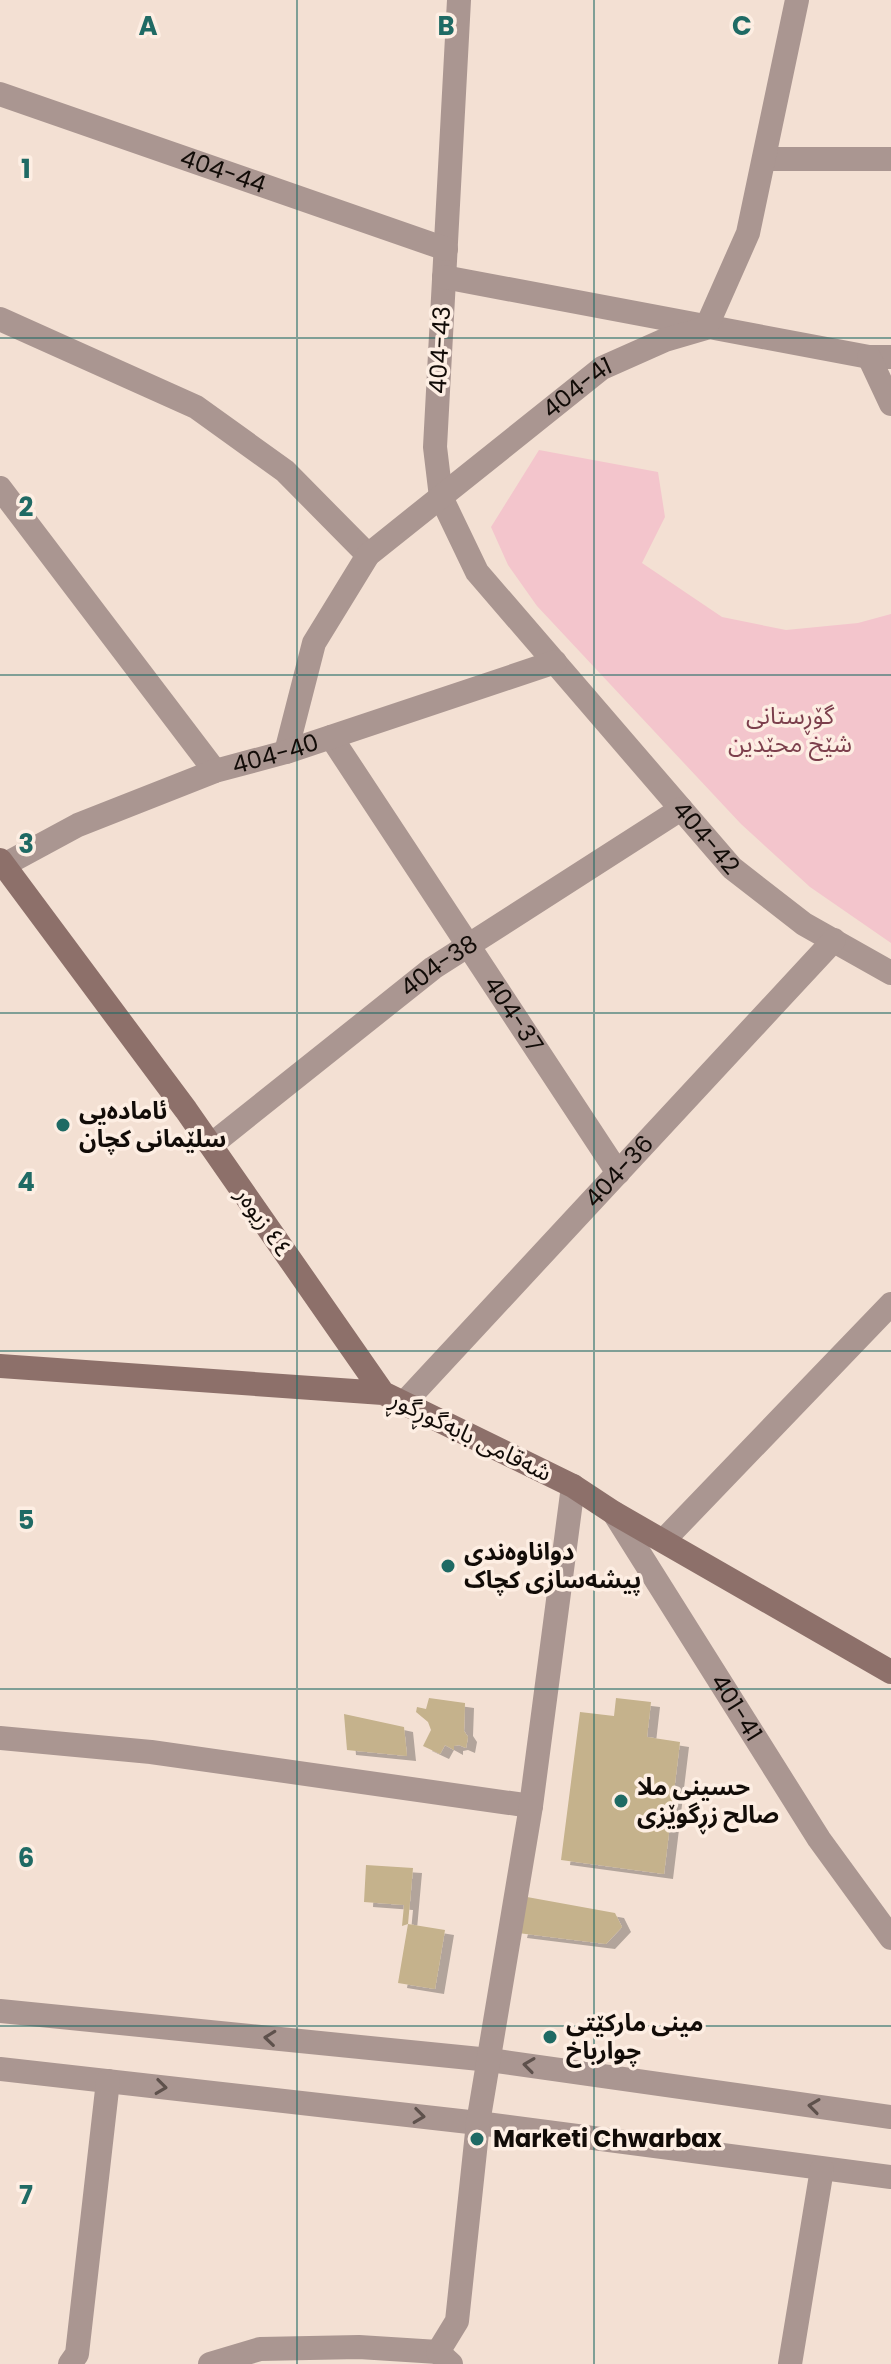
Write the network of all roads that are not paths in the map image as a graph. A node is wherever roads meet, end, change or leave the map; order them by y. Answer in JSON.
{"nodes":[{"id":1,"x":459,"y":0,"type":"edge"},
{"id":2,"x":797,"y":0,"type":"edge"},
{"id":3,"x":0,"y":94,"type":"edge"},
{"id":4,"x":764,"y":159,"type":"junction"},
{"id":5,"x":891,"y":159,"type":"edge"},
{"id":6,"x":446,"y":249,"type":"junction"},
{"id":7,"x":444,"y":277,"type":"junction"},
{"id":8,"x":0,"y":319,"type":"edge"},
{"id":9,"x":706,"y":328,"type":"junction"},
{"id":10,"x":880,"y":357,"type":"edge"},
{"id":11,"x":891,"y":404,"type":"edge"},
{"id":12,"x":0,"y":488,"type":"edge"},
{"id":13,"x":441,"y":497,"type":"junction"},
{"id":14,"x":368,"y":555,"type":"junction"},
{"id":15,"x":555,"y":662,"type":"junction"},
{"id":16,"x":331,"y":737,"type":"junction"},
{"id":17,"x":286,"y":752,"type":"junction"},
{"id":18,"x":215,"y":771,"type":"junction"},
{"id":19,"x":681,"y":809,"type":"junction"},
{"id":20,"x":2,"y":862,"type":"edge"},
{"id":21,"x":834,"y":940,"type":"junction"},
{"id":22,"x":467,"y":946,"type":"junction"},
{"id":23,"x":891,"y":973,"type":"edge"},
{"id":24,"x":211,"y":1145,"type":"junction"},
{"id":25,"x":618,"y":1173,"type":"junction"},
{"id":26,"x":891,"y":1304,"type":"edge"},
{"id":27,"x":0,"y":1366,"type":"edge"},
{"id":28,"x":394,"y":1398,"type":"junction"},
{"id":29,"x":573,"y":1486,"type":"junction"},
{"id":30,"x":614,"y":1513,"type":"junction"},
{"id":31,"x":664,"y":1540,"type":"junction"},
{"id":32,"x":891,"y":1672,"type":"edge"},
{"id":33,"x":0,"y":1738,"type":"edge"},
{"id":34,"x":531,"y":1806,"type":"junction"},
{"id":35,"x":891,"y":1938,"type":"edge"},
{"id":36,"x":0,"y":2011,"type":"edge"},
{"id":37,"x":490,"y":2060,"type":"junction"},
{"id":38,"x":0,"y":2069,"type":"edge"},
{"id":39,"x":108,"y":2081,"type":"junction"},
{"id":40,"x":891,"y":2117,"type":"edge"},
{"id":41,"x":478,"y":2123,"type":"junction"},
{"id":42,"x":822,"y":2169,"type":"junction"},
{"id":43,"x":891,"y":2177,"type":"edge"},
{"id":44,"x":445,"y":2358,"type":"edge"},
{"id":45,"x":70,"y":2364,"type":"edge"},
{"id":46,"x":210,"y":2364,"type":"edge"},
{"id":47,"x":790,"y":2364,"type":"edge"}],
"edges":[{"from":1,"to":6,"type":"street","name":"404-43"},
{"from":2,"to":4,"type":"street"},
{"from":3,"to":6,"type":"street","name":"404-44"},
{"from":4,"to":5,"type":"street"},
{"from":4,"to":9,"type":"street"},
{"from":6,"to":7,"type":"street","name":"404-43"},
{"from":7,"to":9,"type":"street"},
{"from":7,"to":13,"type":"street","name":"404-43"},
{"from":8,"to":14,"type":"street"},
{"from":9,"to":10,"type":"street"},
{"from":9,"to":13,"type":"street","name":"404-41"},
{"from":10,"to":11,"type":"street"},
{"from":12,"to":18,"type":"street"},
{"from":13,"to":14,"type":"street","name":"404-41"},
{"from":13,"to":15,"type":"street","name":"404-43"},
{"from":14,"to":17,"type":"street","name":"404-41"},
{"from":15,"to":16,"type":"street","name":"404-40"},
{"from":15,"to":19,"type":"street","name":"404-42"},
{"from":16,"to":17,"type":"street","name":"404-40"},
{"from":16,"to":22,"type":"street","name":"404-37"},
{"from":17,"to":18,"type":"street","name":"404-40"},
{"from":18,"to":20,"type":"street","name":"404-40"},
{"from":19,"to":21,"type":"street","name":"404-42"},
{"from":19,"to":22,"type":"street","name":"404-38"},
{"from":20,"to":24,"type":"street","name":"٤٤ زیوەر"},
{"from":21,"to":23,"type":"street","name":"404-42"},
{"from":21,"to":25,"type":"street","name":"404-36"},
{"from":22,"to":24,"type":"street","name":"404-38"},
{"from":22,"to":25,"type":"street","name":"404-37"},
{"from":24,"to":28,"type":"street","name":"٤٤ زیوەر"},
{"from":25,"to":28,"type":"street","name":"404-36"},
{"from":26,"to":31,"type":"street"},
{"from":27,"to":28,"type":"street","name":"شەقامی بابەگوڕگوڕ"},
{"from":28,"to":29,"type":"street","name":"شەقامی بابەگوڕگوڕ"},
{"from":29,"to":30,"type":"street","name":"شەقامی بابەگوڕگوڕ"},
{"from":29,"to":34,"type":"street"},
{"from":30,"to":31,"type":"street","name":"شەقامی بابەگوڕگوڕ"},
{"from":30,"to":35,"type":"street","name":"401-41"},
{"from":31,"to":32,"type":"street","name":"شەقامی بابەگوڕگوڕ"},
{"from":33,"to":34,"type":"street"},
{"from":34,"to":37,"type":"street"},
{"from":37,"to":36,"type":"street","one_way":true},
{"from":40,"to":37,"type":"street","one_way":true},
{"from":37,"to":41,"type":"street"},
{"from":38,"to":39,"type":"street"},
{"from":39,"to":41,"type":"street","one_way":true},
{"from":39,"to":45,"type":"street"},
{"from":41,"to":42,"type":"street"},
{"from":41,"to":44,"type":"street"},
{"from":42,"to":43,"type":"street"},
{"from":42,"to":47,"type":"street"},
{"from":44,"to":46,"type":"street"}]}
